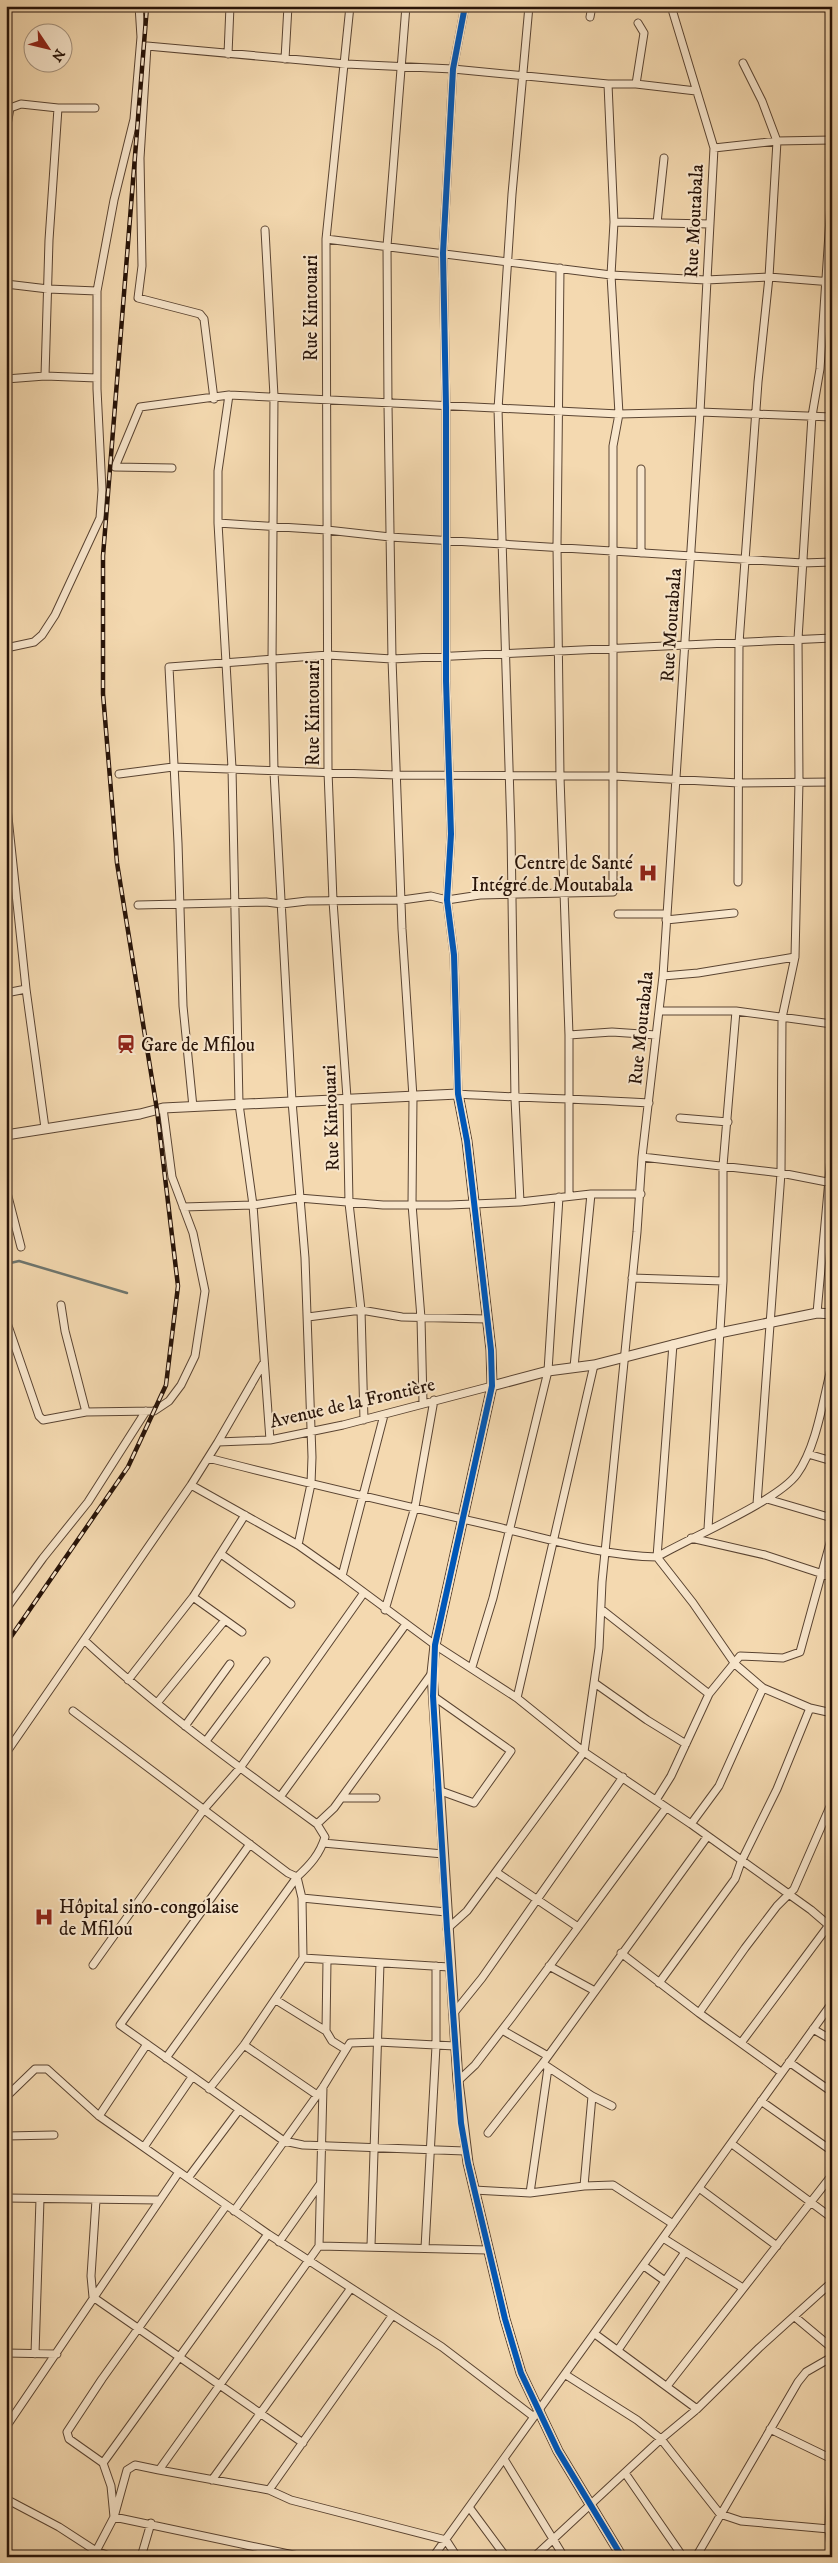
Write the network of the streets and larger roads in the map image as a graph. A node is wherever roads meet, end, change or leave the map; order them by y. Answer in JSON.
{"nodes":[{"id":1,"x":139,"y":6,"type":"edge"},
{"id":2,"x":230,"y":6,"type":"edge"},
{"id":3,"x":288,"y":6,"type":"edge"},
{"id":4,"x":350,"y":6,"type":"edge"},
{"id":5,"x":406,"y":6,"type":"edge"},
{"id":6,"x":465,"y":6,"type":"edge"},
{"id":7,"x":529,"y":6,"type":"edge"},
{"id":8,"x":592,"y":6,"type":"edge"},
{"id":9,"x":671,"y":6,"type":"edge"},
{"id":10,"x":590,"y":17,"type":"dead end"},
{"id":11,"x":638,"y":23,"type":"dead end"},
{"id":12,"x":228,"y":54,"type":"junction"},
{"id":13,"x":285,"y":59,"type":"junction"},
{"id":14,"x":743,"y":63,"type":"dead end"},
{"id":15,"x":346,"y":64,"type":"junction"},
{"id":16,"x":401,"y":67,"type":"junction"},
{"id":17,"x":453,"y":69,"type":"junction"},
{"id":18,"x":521,"y":74,"type":"junction"},
{"id":19,"x":608,"y":84,"type":"junction"},
{"id":20,"x":636,"y":84,"type":"junction"},
{"id":21,"x":696,"y":92,"type":"junction"},
{"id":22,"x":58,"y":108,"type":"junction"},
{"id":23,"x":95,"y":108,"type":"dead end"},
{"id":24,"x":6,"y":131,"type":"edge"},
{"id":25,"x":832,"y":140,"type":"edge"},
{"id":26,"x":777,"y":141,"type":"junction"},
{"id":27,"x":714,"y":148,"type":"junction"},
{"id":28,"x":664,"y":158,"type":"dead end"},
{"id":29,"x":832,"y":188,"type":"edge"},
{"id":30,"x":614,"y":222,"type":"junction"},
{"id":31,"x":657,"y":223,"type":"junction"},
{"id":32,"x":710,"y":224,"type":"junction"},
{"id":33,"x":265,"y":230,"type":"dead end"},
{"id":34,"x":326,"y":239,"type":"junction"},
{"id":35,"x":387,"y":246,"type":"junction"},
{"id":36,"x":443,"y":253,"type":"junction"},
{"id":37,"x":507,"y":261,"type":"junction"},
{"id":38,"x":560,"y":268,"type":"junction"},
{"id":39,"x":611,"y":275,"type":"junction"},
{"id":40,"x":769,"y":278,"type":"junction"},
{"id":41,"x":706,"y":280,"type":"junction"},
{"id":42,"x":829,"y":281,"type":"edge"},
{"id":43,"x":6,"y":284,"type":"edge"},
{"id":44,"x":48,"y":289,"type":"junction"},
{"id":45,"x":97,"y":291,"type":"junction"},
{"id":46,"x":45,"y":376,"type":"junction"},
{"id":47,"x":97,"y":378,"type":"junction"},
{"id":48,"x":6,"y":379,"type":"edge"},
{"id":49,"x":229,"y":395,"type":"junction"},
{"id":50,"x":274,"y":396,"type":"junction"},
{"id":51,"x":214,"y":399,"type":"junction"},
{"id":52,"x":327,"y":400,"type":"junction"},
{"id":53,"x":388,"y":405,"type":"junction"},
{"id":54,"x":446,"y":407,"type":"junction"},
{"id":55,"x":498,"y":409,"type":"junction"},
{"id":56,"x":560,"y":411,"type":"junction"},
{"id":57,"x":700,"y":412,"type":"junction"},
{"id":58,"x":619,"y":414,"type":"junction"},
{"id":59,"x":757,"y":415,"type":"junction"},
{"id":60,"x":812,"y":416,"type":"junction"},
{"id":61,"x":832,"y":417,"type":"edge"},
{"id":62,"x":172,"y":468,"type":"dead end"},
{"id":63,"x":641,"y":469,"type":"dead end"},
{"id":64,"x":218,"y":523,"type":"junction"},
{"id":65,"x":273,"y":527,"type":"junction"},
{"id":66,"x":327,"y":530,"type":"junction"},
{"id":67,"x":390,"y":537,"type":"junction"},
{"id":68,"x":446,"y":540,"type":"junction"},
{"id":69,"x":501,"y":543,"type":"junction"},
{"id":70,"x":557,"y":546,"type":"junction"},
{"id":71,"x":613,"y":551,"type":"junction"},
{"id":72,"x":641,"y":553,"type":"junction"},
{"id":73,"x":691,"y":556,"type":"junction"},
{"id":74,"x":744,"y":559,"type":"junction"},
{"id":75,"x":832,"y":562,"type":"edge"},
{"id":76,"x":803,"y":563,"type":"junction"},
{"id":77,"x":832,"y":638,"type":"edge"},
{"id":78,"x":798,"y":639,"type":"junction"},
{"id":79,"x":739,"y":642,"type":"junction"},
{"id":80,"x":685,"y":646,"type":"junction"},
{"id":81,"x":6,"y":648,"type":"edge"},
{"id":82,"x":614,"y":648,"type":"junction"},
{"id":83,"x":560,"y":650,"type":"junction"},
{"id":84,"x":506,"y":655,"type":"junction"},
{"id":85,"x":328,"y":656,"type":"junction"},
{"id":86,"x":446,"y":657,"type":"junction"},
{"id":87,"x":392,"y":659,"type":"junction"},
{"id":88,"x":272,"y":661,"type":"junction"},
{"id":89,"x":225,"y":662,"type":"junction"},
{"id":90,"x":173,"y":767,"type":"junction"},
{"id":91,"x":232,"y":768,"type":"junction"},
{"id":92,"x":328,"y":771,"type":"junction"},
{"id":93,"x":274,"y":772,"type":"junction"},
{"id":94,"x":119,"y":774,"type":"dead end"},
{"id":95,"x":396,"y":775,"type":"junction"},
{"id":96,"x":450,"y":776,"type":"junction"},
{"id":97,"x":508,"y":776,"type":"junction"},
{"id":98,"x":614,"y":776,"type":"junction"},
{"id":99,"x":560,"y":777,"type":"junction"},
{"id":100,"x":677,"y":779,"type":"junction"},
{"id":101,"x":799,"y":781,"type":"junction"},
{"id":102,"x":832,"y":782,"type":"edge"},
{"id":103,"x":739,"y":783,"type":"junction"},
{"id":104,"x":6,"y":798,"type":"edge"},
{"id":105,"x":738,"y":882,"type":"dead end"},
{"id":106,"x":565,"y":892,"type":"junction"},
{"id":107,"x":512,"y":896,"type":"junction"},
{"id":108,"x":402,"y":900,"type":"junction"},
{"id":109,"x":447,"y":900,"type":"junction"},
{"id":110,"x":333,"y":901,"type":"junction"},
{"id":111,"x":180,"y":903,"type":"junction"},
{"id":112,"x":236,"y":903,"type":"junction"},
{"id":113,"x":282,"y":904,"type":"junction"},
{"id":114,"x":138,"y":905,"type":"dead end"},
{"id":115,"x":734,"y":913,"type":"dead end"},
{"id":116,"x":618,"y":914,"type":"dead end"},
{"id":117,"x":666,"y":917,"type":"junction"},
{"id":118,"x":794,"y":957,"type":"junction"},
{"id":119,"x":663,"y":976,"type":"junction"},
{"id":120,"x":26,"y":988,"type":"junction"},
{"id":121,"x":6,"y":993,"type":"edge"},
{"id":122,"x":660,"y":1011,"type":"junction"},
{"id":123,"x":736,"y":1012,"type":"junction"},
{"id":124,"x":782,"y":1018,"type":"junction"},
{"id":125,"x":832,"y":1024,"type":"edge"},
{"id":126,"x":569,"y":1035,"type":"junction"},
{"id":127,"x":656,"y":1036,"type":"junction"},
{"id":128,"x":458,"y":1094,"type":"junction"},
{"id":129,"x":413,"y":1097,"type":"junction"},
{"id":130,"x":346,"y":1098,"type":"junction"},
{"id":131,"x":569,"y":1098,"type":"junction"},
{"id":132,"x":515,"y":1099,"type":"junction"},
{"id":133,"x":292,"y":1101,"type":"junction"},
{"id":134,"x":649,"y":1103,"type":"junction"},
{"id":135,"x":239,"y":1104,"type":"junction"},
{"id":136,"x":193,"y":1107,"type":"junction"},
{"id":137,"x":163,"y":1108,"type":"junction"},
{"id":138,"x":680,"y":1118,"type":"dead end"},
{"id":139,"x":728,"y":1122,"type":"junction"},
{"id":140,"x":45,"y":1128,"type":"junction"},
{"id":141,"x":6,"y":1134,"type":"edge"},
{"id":142,"x":832,"y":1146,"type":"edge"},
{"id":143,"x":642,"y":1157,"type":"junction"},
{"id":144,"x":723,"y":1166,"type":"junction"},
{"id":145,"x":781,"y":1173,"type":"junction"},
{"id":146,"x":831,"y":1183,"type":"edge"},
{"id":147,"x":6,"y":1189,"type":"edge"},
{"id":148,"x":591,"y":1194,"type":"junction"},
{"id":149,"x":640,"y":1194,"type":"junction"},
{"id":150,"x":569,"y":1196,"type":"junction"},
{"id":151,"x":559,"y":1197,"type":"junction"},
{"id":152,"x":299,"y":1198,"type":"junction"},
{"id":153,"x":520,"y":1202,"type":"junction"},
{"id":154,"x":349,"y":1203,"type":"junction"},
{"id":155,"x":412,"y":1204,"type":"junction"},
{"id":156,"x":253,"y":1205,"type":"junction"},
{"id":157,"x":474,"y":1205,"type":"junction"},
{"id":158,"x":184,"y":1207,"type":"junction"},
{"id":159,"x":829,"y":1237,"type":"edge"},
{"id":160,"x":21,"y":1246,"type":"dead end"},
{"id":161,"x":632,"y":1278,"type":"junction"},
{"id":162,"x":723,"y":1282,"type":"junction"},
{"id":163,"x":61,"y":1305,"type":"dead end"},
{"id":164,"x":361,"y":1310,"type":"junction"},
{"id":165,"x":817,"y":1313,"type":"junction"},
{"id":166,"x":832,"y":1314,"type":"edge"},
{"id":167,"x":308,"y":1317,"type":"junction"},
{"id":168,"x":421,"y":1318,"type":"junction"},
{"id":169,"x":487,"y":1319,"type":"junction"},
{"id":170,"x":6,"y":1320,"type":"edge"},
{"id":171,"x":769,"y":1323,"type":"junction"},
{"id":172,"x":719,"y":1332,"type":"junction"},
{"id":173,"x":673,"y":1344,"type":"junction"},
{"id":174,"x":624,"y":1356,"type":"junction"},
{"id":175,"x":264,"y":1364,"type":"junction"},
{"id":176,"x":594,"y":1364,"type":"junction"},
{"id":177,"x":832,"y":1366,"type":"edge"},
{"id":178,"x":574,"y":1367,"type":"junction"},
{"id":179,"x":548,"y":1371,"type":"junction"},
{"id":180,"x":492,"y":1386,"type":"junction"},
{"id":181,"x":434,"y":1400,"type":"junction"},
{"id":182,"x":424,"y":1403,"type":"junction"},
{"id":183,"x":146,"y":1410,"type":"junction"},
{"id":184,"x":86,"y":1412,"type":"junction"},
{"id":185,"x":384,"y":1415,"type":"junction"},
{"id":186,"x":364,"y":1420,"type":"junction"},
{"id":187,"x":310,"y":1430,"type":"junction"},
{"id":188,"x":270,"y":1440,"type":"junction"},
{"id":189,"x":218,"y":1442,"type":"junction"},
{"id":190,"x":808,"y":1454,"type":"junction"},
{"id":191,"x":208,"y":1458,"type":"junction"},
{"id":192,"x":832,"y":1462,"type":"edge"},
{"id":193,"x":311,"y":1484,"type":"junction"},
{"id":194,"x":191,"y":1485,"type":"junction"},
{"id":195,"x":365,"y":1496,"type":"junction"},
{"id":196,"x":767,"y":1499,"type":"junction"},
{"id":197,"x":757,"y":1504,"type":"junction"},
{"id":198,"x":415,"y":1507,"type":"junction"},
{"id":199,"x":245,"y":1515,"type":"junction"},
{"id":200,"x":832,"y":1518,"type":"edge"},
{"id":201,"x":462,"y":1519,"type":"junction"},
{"id":202,"x":509,"y":1529,"type":"junction"},
{"id":203,"x":708,"y":1529,"type":"junction"},
{"id":204,"x":832,"y":1536,"type":"edge"},
{"id":205,"x":690,"y":1538,"type":"junction"},
{"id":206,"x":554,"y":1541,"type":"junction"},
{"id":207,"x":298,"y":1545,"type":"junction"},
{"id":208,"x":606,"y":1550,"type":"junction"},
{"id":209,"x":221,"y":1554,"type":"junction"},
{"id":210,"x":656,"y":1557,"type":"junction"},
{"id":211,"x":822,"y":1574,"type":"junction"},
{"id":212,"x":342,"y":1576,"type":"junction"},
{"id":213,"x":832,"y":1577,"type":"edge"},
{"id":214,"x":363,"y":1594,"type":"junction"},
{"id":215,"x":193,"y":1597,"type":"junction"},
{"id":216,"x":292,"y":1604,"type":"dead end"},
{"id":217,"x":6,"y":1609,"type":"edge"},
{"id":218,"x":602,"y":1609,"type":"junction"},
{"id":219,"x":385,"y":1610,"type":"junction"},
{"id":220,"x":225,"y":1620,"type":"junction"},
{"id":221,"x":406,"y":1624,"type":"junction"},
{"id":222,"x":242,"y":1632,"type":"dead end"},
{"id":223,"x":84,"y":1640,"type":"junction"},
{"id":224,"x":435,"y":1645,"type":"junction"},
{"id":225,"x":266,"y":1661,"type":"dead end"},
{"id":226,"x":230,"y":1664,"type":"dead end"},
{"id":227,"x":735,"y":1664,"type":"junction"},
{"id":228,"x":472,"y":1667,"type":"junction"},
{"id":229,"x":432,"y":1673,"type":"junction"},
{"id":230,"x":128,"y":1680,"type":"junction"},
{"id":231,"x":596,"y":1684,"type":"junction"},
{"id":232,"x":763,"y":1688,"type":"junction"},
{"id":233,"x":709,"y":1694,"type":"junction"},
{"id":234,"x":433,"y":1696,"type":"junction"},
{"id":235,"x":516,"y":1698,"type":"junction"},
{"id":236,"x":157,"y":1704,"type":"junction"},
{"id":237,"x":810,"y":1708,"type":"junction"},
{"id":238,"x":73,"y":1711,"type":"dead end"},
{"id":239,"x":832,"y":1713,"type":"edge"},
{"id":240,"x":185,"y":1726,"type":"junction"},
{"id":241,"x":206,"y":1741,"type":"junction"},
{"id":242,"x":686,"y":1744,"type":"junction"},
{"id":243,"x":584,"y":1752,"type":"junction"},
{"id":244,"x":6,"y":1753,"type":"edge"},
{"id":245,"x":240,"y":1768,"type":"junction"},
{"id":246,"x":624,"y":1777,"type":"junction"},
{"id":247,"x":438,"y":1790,"type":"junction"},
{"id":248,"x":280,"y":1797,"type":"junction"},
{"id":249,"x":342,"y":1798,"type":"junction"},
{"id":250,"x":376,"y":1798,"type":"dead end"},
{"id":251,"x":656,"y":1800,"type":"junction"},
{"id":252,"x":832,"y":1802,"type":"edge"},
{"id":253,"x":205,"y":1808,"type":"junction"},
{"id":254,"x":666,"y":1808,"type":"junction"},
{"id":255,"x":830,"y":1812,"type":"edge"},
{"id":256,"x":317,"y":1824,"type":"junction"},
{"id":257,"x":691,"y":1824,"type":"junction"},
{"id":258,"x":707,"y":1836,"type":"junction"},
{"id":259,"x":323,"y":1843,"type":"junction"},
{"id":260,"x":250,"y":1844,"type":"junction"},
{"id":261,"x":443,"y":1854,"type":"junction"},
{"id":262,"x":741,"y":1862,"type":"junction"},
{"id":263,"x":496,"y":1872,"type":"junction"},
{"id":264,"x":297,"y":1877,"type":"junction"},
{"id":265,"x":789,"y":1894,"type":"junction"},
{"id":266,"x":302,"y":1898,"type":"junction"},
{"id":267,"x":537,"y":1899,"type":"junction"},
{"id":268,"x":446,"y":1912,"type":"junction"},
{"id":269,"x":831,"y":1925,"type":"edge"},
{"id":270,"x":578,"y":1927,"type":"junction"},
{"id":271,"x":447,"y":1929,"type":"junction"},
{"id":272,"x":621,"y":1953,"type":"junction"},
{"id":273,"x":303,"y":1958,"type":"junction"},
{"id":274,"x":328,"y":1960,"type":"junction"},
{"id":275,"x":380,"y":1964,"type":"junction"},
{"id":276,"x":93,"y":1965,"type":"dead end"},
{"id":277,"x":436,"y":1966,"type":"junction"},
{"id":278,"x":549,"y":1966,"type":"junction"},
{"id":279,"x":449,"y":1967,"type":"junction"},
{"id":280,"x":659,"y":1983,"type":"junction"},
{"id":281,"x":595,"y":1991,"type":"junction"},
{"id":282,"x":276,"y":2000,"type":"junction"},
{"id":283,"x":832,"y":2003,"type":"edge"},
{"id":284,"x":699,"y":2013,"type":"junction"},
{"id":285,"x":453,"y":2014,"type":"junction"},
{"id":286,"x":813,"y":2029,"type":"junction"},
{"id":287,"x":502,"y":2030,"type":"junction"},
{"id":288,"x":326,"y":2031,"type":"junction"},
{"id":289,"x":832,"y":2040,"type":"edge"},
{"id":290,"x":378,"y":2042,"type":"junction"},
{"id":291,"x":741,"y":2042,"type":"junction"},
{"id":292,"x":147,"y":2044,"type":"junction"},
{"id":293,"x":244,"y":2045,"type":"junction"},
{"id":294,"x":436,"y":2046,"type":"junction"},
{"id":295,"x":455,"y":2046,"type":"junction"},
{"id":296,"x":344,"y":2049,"type":"junction"},
{"id":297,"x":548,"y":2056,"type":"junction"},
{"id":298,"x":166,"y":2058,"type":"junction"},
{"id":299,"x":789,"y":2062,"type":"junction"},
{"id":300,"x":546,"y":2065,"type":"junction"},
{"id":301,"x":781,"y":2072,"type":"junction"},
{"id":302,"x":192,"y":2077,"type":"junction"},
{"id":303,"x":458,"y":2081,"type":"junction"},
{"id":304,"x":323,"y":2086,"type":"junction"},
{"id":305,"x":209,"y":2089,"type":"junction"},
{"id":306,"x":832,"y":2092,"type":"edge"},
{"id":307,"x":317,"y":2095,"type":"junction"},
{"id":308,"x":592,"y":2096,"type":"junction"},
{"id":309,"x":6,"y":2097,"type":"edge"},
{"id":310,"x":761,"y":2101,"type":"junction"},
{"id":311,"x":612,"y":2106,"type":"dead end"},
{"id":312,"x":239,"y":2110,"type":"junction"},
{"id":313,"x":99,"y":2116,"type":"junction"},
{"id":314,"x":488,"y":2133,"type":"dead end"},
{"id":315,"x":54,"y":2135,"type":"dead end"},
{"id":316,"x":6,"y":2136,"type":"edge"},
{"id":317,"x":284,"y":2142,"type":"junction"},
{"id":318,"x":732,"y":2144,"type":"junction"},
{"id":319,"x":321,"y":2145,"type":"junction"},
{"id":320,"x":144,"y":2147,"type":"junction"},
{"id":321,"x":375,"y":2148,"type":"junction"},
{"id":322,"x":429,"y":2151,"type":"junction"},
{"id":323,"x":465,"y":2151,"type":"junction"},
{"id":324,"x":832,"y":2152,"type":"edge"},
{"id":325,"x":179,"y":2172,"type":"junction"},
{"id":326,"x":832,"y":2176,"type":"edge"},
{"id":327,"x":188,"y":2178,"type":"junction"},
{"id":328,"x":320,"y":2184,"type":"junction"},
{"id":329,"x":584,"y":2186,"type":"junction"},
{"id":330,"x":699,"y":2188,"type":"junction"},
{"id":331,"x":474,"y":2190,"type":"junction"},
{"id":332,"x":530,"y":2193,"type":"junction"},
{"id":333,"x":6,"y":2198,"type":"edge"},
{"id":334,"x":40,"y":2199,"type":"junction"},
{"id":335,"x":96,"y":2200,"type":"junction"},
{"id":336,"x":159,"y":2200,"type":"junction"},
{"id":337,"x":811,"y":2202,"type":"junction"},
{"id":338,"x":226,"y":2206,"type":"junction"},
{"id":339,"x":234,"y":2211,"type":"junction"},
{"id":340,"x":832,"y":2218,"type":"edge"},
{"id":341,"x":674,"y":2224,"type":"junction"},
{"id":342,"x":268,"y":2234,"type":"junction"},
{"id":343,"x":664,"y":2238,"type":"junction"},
{"id":344,"x":279,"y":2242,"type":"junction"},
{"id":345,"x":319,"y":2246,"type":"junction"},
{"id":346,"x":371,"y":2246,"type":"junction"},
{"id":347,"x":778,"y":2246,"type":"junction"},
{"id":348,"x":425,"y":2248,"type":"junction"},
{"id":349,"x":488,"y":2250,"type":"junction"},
{"id":350,"x":685,"y":2252,"type":"junction"},
{"id":351,"x":310,"y":2261,"type":"junction"},
{"id":352,"x":644,"y":2266,"type":"junction"},
{"id":353,"x":665,"y":2281,"type":"junction"},
{"id":354,"x":832,"y":2282,"type":"edge"},
{"id":355,"x":351,"y":2288,"type":"junction"},
{"id":356,"x":743,"y":2288,"type":"junction"},
{"id":357,"x":93,"y":2298,"type":"junction"},
{"id":358,"x":392,"y":2316,"type":"junction"},
{"id":359,"x":795,"y":2317,"type":"junction"},
{"id":360,"x":138,"y":2330,"type":"junction"},
{"id":361,"x":595,"y":2334,"type":"junction"},
{"id":362,"x":832,"y":2348,"type":"edge"},
{"id":363,"x":618,"y":2350,"type":"junction"},
{"id":364,"x":6,"y":2353,"type":"edge"},
{"id":365,"x":35,"y":2354,"type":"junction"},
{"id":366,"x":57,"y":2354,"type":"junction"},
{"id":367,"x":832,"y":2356,"type":"edge"},
{"id":368,"x":177,"y":2357,"type":"junction"},
{"id":369,"x":566,"y":2375,"type":"junction"},
{"id":370,"x":219,"y":2386,"type":"junction"},
{"id":371,"x":667,"y":2386,"type":"junction"},
{"id":372,"x":697,"y":2409,"type":"junction"},
{"id":373,"x":260,"y":2413,"type":"junction"},
{"id":374,"x":537,"y":2415,"type":"junction"},
{"id":375,"x":6,"y":2427,"type":"edge"},
{"id":376,"x":770,"y":2429,"type":"junction"},
{"id":377,"x":661,"y":2439,"type":"junction"},
{"id":378,"x":303,"y":2443,"type":"junction"},
{"id":379,"x":832,"y":2449,"type":"edge"},
{"id":380,"x":504,"y":2459,"type":"junction"},
{"id":381,"x":831,"y":2459,"type":"edge"},
{"id":382,"x":103,"y":2463,"type":"junction"},
{"id":383,"x":159,"y":2470,"type":"junction"},
{"id":384,"x":625,"y":2473,"type":"junction"},
{"id":385,"x":212,"y":2480,"type":"junction"},
{"id":386,"x":269,"y":2490,"type":"junction"},
{"id":387,"x":6,"y":2499,"type":"edge"},
{"id":388,"x":590,"y":2504,"type":"junction"},
{"id":389,"x":469,"y":2508,"type":"junction"},
{"id":390,"x":720,"y":2514,"type":"junction"},
{"id":391,"x":114,"y":2516,"type":"junction"},
{"id":392,"x":151,"y":2523,"type":"junction"},
{"id":393,"x":829,"y":2529,"type":"junction"},
{"id":394,"x":553,"y":2538,"type":"junction"},
{"id":395,"x":446,"y":2540,"type":"junction"},
{"id":396,"x":831,"y":2545,"type":"edge"},
{"id":397,"x":95,"y":2554,"type":"edge"},
{"id":398,"x":112,"y":2557,"type":"edge"},
{"id":399,"x":141,"y":2557,"type":"edge"},
{"id":400,"x":303,"y":2557,"type":"edge"},
{"id":401,"x":434,"y":2557,"type":"edge"},
{"id":402,"x":457,"y":2557,"type":"edge"},
{"id":403,"x":506,"y":2557,"type":"edge"},
{"id":404,"x":534,"y":2557,"type":"edge"},
{"id":405,"x":564,"y":2557,"type":"edge"},
{"id":406,"x":622,"y":2557,"type":"edge"},
{"id":407,"x":683,"y":2557,"type":"edge"},
{"id":408,"x":696,"y":2557,"type":"edge"},
{"id":409,"x":832,"y":2557,"type":"edge"}],
"edges":[{"from":1,"to":45,"type":"street"},
{"from":2,"to":12,"type":"street"},
{"from":3,"to":13,"type":"street"},
{"from":4,"to":15,"type":"street","name":"Rue Kintouari"},
{"from":5,"to":16,"type":"street"},
{"from":6,"to":17,"type":"street"},
{"from":7,"to":18,"type":"street"},
{"from":8,"to":10,"type":"street"},
{"from":9,"to":21,"type":"street"},
{"from":11,"to":20,"type":"street"},
{"from":12,"to":13,"type":"street"},
{"from":12,"to":51,"type":"street"},
{"from":13,"to":15,"type":"street"},
{"from":14,"to":26,"type":"street"},
{"from":15,"to":16,"type":"street"},
{"from":15,"to":34,"type":"street","name":"Rue Kintouari"},
{"from":16,"to":17,"type":"street"},
{"from":16,"to":35,"type":"street"},
{"from":17,"to":18,"type":"street"},
{"from":17,"to":36,"type":"street"},
{"from":18,"to":19,"type":"street"},
{"from":18,"to":37,"type":"street"},
{"from":19,"to":20,"type":"street"},
{"from":19,"to":30,"type":"street"},
{"from":20,"to":21,"type":"street"},
{"from":21,"to":27,"type":"street"},
{"from":22,"to":23,"type":"street"},
{"from":22,"to":24,"type":"street"},
{"from":22,"to":44,"type":"street"},
{"from":25,"to":26,"type":"street"},
{"from":26,"to":27,"type":"street"},
{"from":26,"to":40,"type":"street"},
{"from":27,"to":32,"type":"street","name":"Rue Moutabala"},
{"from":28,"to":31,"type":"street"},
{"from":29,"to":42,"type":"street"},
{"from":30,"to":31,"type":"street"},
{"from":30,"to":39,"type":"street"},
{"from":31,"to":32,"type":"street"},
{"from":32,"to":41,"type":"street","name":"Rue Moutabala"},
{"from":33,"to":50,"type":"street"},
{"from":34,"to":35,"type":"street"},
{"from":34,"to":52,"type":"street","name":"Rue Kintouari"},
{"from":35,"to":36,"type":"street"},
{"from":35,"to":53,"type":"street"},
{"from":36,"to":37,"type":"street"},
{"from":36,"to":54,"type":"street"},
{"from":37,"to":38,"type":"street"},
{"from":37,"to":55,"type":"street"},
{"from":38,"to":39,"type":"street"},
{"from":38,"to":56,"type":"street"},
{"from":39,"to":41,"type":"street"},
{"from":39,"to":58,"type":"street"},
{"from":40,"to":41,"type":"street"},
{"from":40,"to":42,"type":"street"},
{"from":40,"to":59,"type":"street"},
{"from":41,"to":57,"type":"street","name":"Rue Moutabala"},
{"from":42,"to":60,"type":"street"},
{"from":43,"to":44,"type":"street"},
{"from":44,"to":45,"type":"street"},
{"from":44,"to":46,"type":"street"},
{"from":45,"to":47,"type":"street"},
{"from":46,"to":47,"type":"street"},
{"from":46,"to":48,"type":"street"},
{"from":47,"to":81,"type":"street"},
{"from":49,"to":50,"type":"street"},
{"from":49,"to":51,"type":"street"},
{"from":49,"to":64,"type":"street"},
{"from":50,"to":52,"type":"street"},
{"from":50,"to":65,"type":"street"},
{"from":51,"to":62,"type":"street"},
{"from":52,"to":53,"type":"street"},
{"from":52,"to":66,"type":"street","name":"Rue Kintouari"},
{"from":53,"to":54,"type":"street"},
{"from":53,"to":67,"type":"street"},
{"from":54,"to":55,"type":"street"},
{"from":54,"to":68,"type":"street"},
{"from":55,"to":56,"type":"street"},
{"from":55,"to":69,"type":"street"},
{"from":56,"to":58,"type":"street"},
{"from":56,"to":70,"type":"street"},
{"from":57,"to":58,"type":"street"},
{"from":57,"to":59,"type":"street"},
{"from":57,"to":73,"type":"street","name":"Rue Moutabala"},
{"from":58,"to":71,"type":"street"},
{"from":59,"to":60,"type":"street"},
{"from":59,"to":74,"type":"street"},
{"from":60,"to":61,"type":"street"},
{"from":60,"to":76,"type":"street"},
{"from":63,"to":72,"type":"street"},
{"from":64,"to":65,"type":"street"},
{"from":64,"to":89,"type":"street"},
{"from":65,"to":66,"type":"street"},
{"from":65,"to":88,"type":"street"},
{"from":66,"to":67,"type":"street"},
{"from":66,"to":85,"type":"street","name":"Rue Kintouari"},
{"from":67,"to":68,"type":"street"},
{"from":67,"to":87,"type":"street"},
{"from":68,"to":69,"type":"street"},
{"from":68,"to":86,"type":"street"},
{"from":69,"to":70,"type":"street"},
{"from":69,"to":84,"type":"street"},
{"from":70,"to":71,"type":"street"},
{"from":70,"to":83,"type":"street"},
{"from":71,"to":72,"type":"street"},
{"from":71,"to":82,"type":"street"},
{"from":72,"to":73,"type":"street"},
{"from":73,"to":74,"type":"street"},
{"from":73,"to":80,"type":"street","name":"Rue Moutabala"},
{"from":74,"to":76,"type":"street"},
{"from":74,"to":79,"type":"street"},
{"from":75,"to":76,"type":"street"},
{"from":76,"to":78,"type":"street"},
{"from":77,"to":78,"type":"street"},
{"from":78,"to":79,"type":"street"},
{"from":78,"to":101,"type":"street"},
{"from":79,"to":80,"type":"street"},
{"from":79,"to":103,"type":"street"},
{"from":80,"to":82,"type":"street"},
{"from":80,"to":100,"type":"street","name":"Rue Moutabala"},
{"from":82,"to":83,"type":"street"},
{"from":82,"to":98,"type":"street"},
{"from":83,"to":84,"type":"street"},
{"from":83,"to":99,"type":"street"},
{"from":84,"to":86,"type":"street"},
{"from":84,"to":97,"type":"street"},
{"from":85,"to":87,"type":"street"},
{"from":85,"to":88,"type":"street"},
{"from":85,"to":92,"type":"street","name":"Rue Kintouari"},
{"from":86,"to":87,"type":"street"},
{"from":86,"to":96,"type":"street"},
{"from":87,"to":95,"type":"street"},
{"from":88,"to":89,"type":"street"},
{"from":88,"to":93,"type":"street"},
{"from":89,"to":90,"type":"street"},
{"from":89,"to":91,"type":"street"},
{"from":90,"to":91,"type":"street"},
{"from":90,"to":94,"type":"street"},
{"from":90,"to":111,"type":"street"},
{"from":91,"to":93,"type":"street"},
{"from":91,"to":112,"type":"street"},
{"from":92,"to":93,"type":"street"},
{"from":92,"to":95,"type":"street"},
{"from":92,"to":110,"type":"street","name":"Rue Kintouari"},
{"from":93,"to":113,"type":"street"},
{"from":95,"to":96,"type":"street"},
{"from":95,"to":108,"type":"street"},
{"from":96,"to":97,"type":"street"},
{"from":96,"to":109,"type":"street"},
{"from":97,"to":99,"type":"street"},
{"from":97,"to":107,"type":"street"},
{"from":98,"to":99,"type":"street"},
{"from":98,"to":100,"type":"street"},
{"from":98,"to":106,"type":"street"},
{"from":99,"to":106,"type":"street"},
{"from":100,"to":103,"type":"street"},
{"from":100,"to":117,"type":"street","name":"Rue Moutabala"},
{"from":101,"to":102,"type":"street"},
{"from":101,"to":103,"type":"street"},
{"from":101,"to":118,"type":"street"},
{"from":103,"to":105,"type":"street"},
{"from":104,"to":120,"type":"street"},
{"from":106,"to":107,"type":"street"},
{"from":106,"to":126,"type":"street"},
{"from":107,"to":109,"type":"street"},
{"from":107,"to":132,"type":"street"},
{"from":108,"to":109,"type":"street"},
{"from":108,"to":110,"type":"street"},
{"from":108,"to":129,"type":"street"},
{"from":109,"to":128,"type":"street"},
{"from":110,"to":113,"type":"street"},
{"from":110,"to":130,"type":"street","name":"Rue Kintouari"},
{"from":111,"to":112,"type":"street"},
{"from":111,"to":114,"type":"street"},
{"from":111,"to":136,"type":"street"},
{"from":112,"to":113,"type":"street"},
{"from":112,"to":135,"type":"street"},
{"from":113,"to":133,"type":"street"},
{"from":115,"to":117,"type":"street"},
{"from":116,"to":117,"type":"street"},
{"from":117,"to":119,"type":"street","name":"Rue Moutabala"},
{"from":118,"to":119,"type":"street"},
{"from":118,"to":124,"type":"street"},
{"from":119,"to":122,"type":"street","name":"Rue Moutabala"},
{"from":120,"to":121,"type":"street"},
{"from":120,"to":140,"type":"street"},
{"from":122,"to":123,"type":"street"},
{"from":122,"to":127,"type":"street","name":"Rue Moutabala"},
{"from":123,"to":124,"type":"street"},
{"from":123,"to":139,"type":"street"},
{"from":124,"to":125,"type":"street"},
{"from":124,"to":145,"type":"street"},
{"from":126,"to":127,"type":"street"},
{"from":126,"to":131,"type":"street"},
{"from":127,"to":134,"type":"street","name":"Rue Moutabala"},
{"from":128,"to":129,"type":"street"},
{"from":128,"to":132,"type":"street"},
{"from":128,"to":157,"type":"street"},
{"from":129,"to":130,"type":"street"},
{"from":129,"to":155,"type":"street"},
{"from":130,"to":133,"type":"street"},
{"from":130,"to":154,"type":"street","name":"Rue Kintouari"},
{"from":131,"to":132,"type":"street"},
{"from":131,"to":134,"type":"street"},
{"from":131,"to":150,"type":"street"},
{"from":132,"to":153,"type":"street"},
{"from":133,"to":135,"type":"street"},
{"from":133,"to":152,"type":"street"},
{"from":134,"to":143,"type":"street","name":"Rue Moutabala"},
{"from":135,"to":136,"type":"street"},
{"from":135,"to":156,"type":"street"},
{"from":136,"to":137,"type":"street"},
{"from":137,"to":140,"type":"street"},
{"from":137,"to":158,"type":"street"},
{"from":138,"to":139,"type":"street"},
{"from":139,"to":144,"type":"street"},
{"from":140,"to":141,"type":"street"},
{"from":142,"to":146,"type":"street"},
{"from":143,"to":144,"type":"street"},
{"from":143,"to":149,"type":"street","name":"Rue Moutabala"},
{"from":144,"to":145,"type":"street"},
{"from":144,"to":162,"type":"street"},
{"from":145,"to":146,"type":"street"},
{"from":145,"to":171,"type":"street"},
{"from":146,"to":159,"type":"street"},
{"from":147,"to":160,"type":"street"},
{"from":148,"to":149,"type":"street"},
{"from":148,"to":150,"type":"street"},
{"from":148,"to":178,"type":"street"},
{"from":149,"to":161,"type":"street","name":"Rue Moutabala"},
{"from":150,"to":151,"type":"street"},
{"from":151,"to":153,"type":"street"},
{"from":151,"to":179,"type":"street"},
{"from":152,"to":154,"type":"street"},
{"from":152,"to":156,"type":"street"},
{"from":152,"to":167,"type":"street"},
{"from":153,"to":157,"type":"street"},
{"from":154,"to":155,"type":"street"},
{"from":154,"to":164,"type":"street","name":"Rue Kintouari"},
{"from":155,"to":157,"type":"street"},
{"from":155,"to":168,"type":"street"},
{"from":156,"to":158,"type":"street"},
{"from":156,"to":175,"type":"street"},
{"from":157,"to":169,"type":"street"},
{"from":158,"to":183,"type":"street"},
{"from":159,"to":165,"type":"street"},
{"from":161,"to":162,"type":"street"},
{"from":161,"to":174,"type":"street","name":"Rue Moutabala"},
{"from":162,"to":172,"type":"street"},
{"from":163,"to":184,"type":"street"},
{"from":164,"to":167,"type":"street"},
{"from":164,"to":168,"type":"street"},
{"from":164,"to":186,"type":"street","name":"Rue Kintouari"},
{"from":165,"to":166,"type":"street","name":"Avenue de la Frontière"},
{"from":165,"to":171,"type":"street","name":"Avenue de la Frontière"},
{"from":167,"to":187,"type":"street"},
{"from":168,"to":169,"type":"street"},
{"from":168,"to":182,"type":"street"},
{"from":169,"to":180,"type":"street"},
{"from":170,"to":184,"type":"street"},
{"from":171,"to":172,"type":"street","name":"Avenue de la Frontière"},
{"from":171,"to":197,"type":"street"},
{"from":172,"to":173,"type":"street","name":"Avenue de la Frontière"},
{"from":172,"to":203,"type":"street"},
{"from":173,"to":174,"type":"street","name":"Avenue de la Frontière"},
{"from":173,"to":210,"type":"street"},
{"from":174,"to":176,"type":"street","name":"Avenue de la Frontière"},
{"from":174,"to":208,"type":"street","name":"Rue Moutabala"},
{"from":175,"to":188,"type":"street"},
{"from":175,"to":189,"type":"street"},
{"from":176,"to":178,"type":"street","name":"Avenue de la Frontière"},
{"from":176,"to":206,"type":"street"},
{"from":177,"to":190,"type":"street"},
{"from":178,"to":179,"type":"street","name":"Avenue de la Frontière"},
{"from":179,"to":180,"type":"street","name":"Avenue de la Frontière"},
{"from":179,"to":202,"type":"street"},
{"from":180,"to":181,"type":"street","name":"Avenue de la Frontière"},
{"from":180,"to":201,"type":"street"},
{"from":181,"to":182,"type":"street","name":"Avenue de la Frontière"},
{"from":181,"to":198,"type":"street"},
{"from":182,"to":185,"type":"street","name":"Avenue de la Frontière"},
{"from":183,"to":184,"type":"street"},
{"from":183,"to":217,"type":"street"},
{"from":185,"to":186,"type":"street","name":"Avenue de la Frontière"},
{"from":185,"to":195,"type":"street"},
{"from":186,"to":187,"type":"street","name":"Avenue de la Frontière"},
{"from":187,"to":188,"type":"street","name":"Avenue de la Frontière"},
{"from":187,"to":193,"type":"street"},
{"from":188,"to":189,"type":"street","name":"Avenue de la Frontière"},
{"from":189,"to":191,"type":"street"},
{"from":190,"to":192,"type":"street"},
{"from":190,"to":196,"type":"street"},
{"from":191,"to":193,"type":"street"},
{"from":191,"to":194,"type":"street"},
{"from":193,"to":195,"type":"street"},
{"from":193,"to":207,"type":"street"},
{"from":194,"to":199,"type":"street"},
{"from":194,"to":223,"type":"street"},
{"from":195,"to":198,"type":"street"},
{"from":195,"to":212,"type":"street"},
{"from":196,"to":197,"type":"street"},
{"from":196,"to":200,"type":"street"},
{"from":197,"to":203,"type":"street"},
{"from":198,"to":201,"type":"street"},
{"from":198,"to":219,"type":"street"},
{"from":199,"to":207,"type":"street"},
{"from":199,"to":209,"type":"street"},
{"from":201,"to":202,"type":"street"},
{"from":201,"to":224,"type":"street"},
{"from":202,"to":206,"type":"street"},
{"from":202,"to":228,"type":"street"},
{"from":203,"to":205,"type":"street"},
{"from":204,"to":211,"type":"street"},
{"from":205,"to":210,"type":"street"},
{"from":205,"to":211,"type":"street"},
{"from":206,"to":208,"type":"street"},
{"from":206,"to":235,"type":"street"},
{"from":207,"to":212,"type":"street"},
{"from":208,"to":210,"type":"street"},
{"from":208,"to":218,"type":"street","name":"Rue Moutabala"},
{"from":209,"to":215,"type":"street"},
{"from":209,"to":216,"type":"street"},
{"from":210,"to":227,"type":"street"},
{"from":211,"to":213,"type":"street"},
{"from":211,"to":227,"type":"street"},
{"from":212,"to":214,"type":"street"},
{"from":214,"to":219,"type":"street"},
{"from":214,"to":245,"type":"street"},
{"from":215,"to":220,"type":"street"},
{"from":215,"to":230,"type":"street"},
{"from":218,"to":231,"type":"street","name":"Rue Moutabala"},
{"from":218,"to":233,"type":"street"},
{"from":219,"to":221,"type":"street"},
{"from":220,"to":222,"type":"street"},
{"from":220,"to":236,"type":"street"},
{"from":221,"to":224,"type":"street"},
{"from":221,"to":248,"type":"street"},
{"from":223,"to":230,"type":"street"},
{"from":223,"to":244,"type":"street"},
{"from":224,"to":228,"type":"street"},
{"from":224,"to":229,"type":"street"},
{"from":225,"to":241,"type":"street"},
{"from":226,"to":240,"type":"street"},
{"from":227,"to":232,"type":"street"},
{"from":227,"to":233,"type":"street"},
{"from":228,"to":235,"type":"street"},
{"from":229,"to":234,"type":"street"},
{"from":229,"to":249,"type":"street"},
{"from":230,"to":236,"type":"street"},
{"from":231,"to":242,"type":"street"},
{"from":231,"to":243,"type":"street","name":"Rue Moutabala"},
{"from":232,"to":237,"type":"street"},
{"from":232,"to":257,"type":"street"},
{"from":233,"to":242,"type":"street"},
{"from":234,"to":247,"type":"street"},
{"from":234,"to":247,"type":"street"},
{"from":235,"to":243,"type":"street"},
{"from":236,"to":240,"type":"street"},
{"from":237,"to":239,"type":"street"},
{"from":237,"to":262,"type":"street"},
{"from":238,"to":253,"type":"street"},
{"from":240,"to":241,"type":"street"},
{"from":241,"to":245,"type":"street"},
{"from":242,"to":251,"type":"street"},
{"from":243,"to":246,"type":"street"},
{"from":243,"to":263,"type":"street"},
{"from":245,"to":248,"type":"street"},
{"from":245,"to":253,"type":"street"},
{"from":246,"to":251,"type":"street"},
{"from":246,"to":267,"type":"street"},
{"from":247,"to":261,"type":"street"},
{"from":248,"to":256,"type":"street"},
{"from":249,"to":250,"type":"street"},
{"from":249,"to":256,"type":"street"},
{"from":251,"to":254,"type":"street"},
{"from":252,"to":255,"type":"street"},
{"from":253,"to":260,"type":"street"},
{"from":253,"to":276,"type":"street"},
{"from":254,"to":257,"type":"street"},
{"from":254,"to":270,"type":"street"},
{"from":255,"to":265,"type":"street"},
{"from":256,"to":259,"type":"street"},
{"from":257,"to":258,"type":"street"},
{"from":258,"to":262,"type":"street"},
{"from":258,"to":272,"type":"street"},
{"from":259,"to":261,"type":"street"},
{"from":259,"to":264,"type":"street"},
{"from":260,"to":264,"type":"street"},
{"from":260,"to":292,"type":"street"},
{"from":261,"to":268,"type":"street"},
{"from":262,"to":265,"type":"street"},
{"from":262,"to":280,"type":"street"},
{"from":263,"to":267,"type":"street"},
{"from":263,"to":271,"type":"street"},
{"from":264,"to":266,"type":"street"},
{"from":264,"to":298,"type":"street"},
{"from":265,"to":269,"type":"street"},
{"from":265,"to":284,"type":"street"},
{"from":266,"to":268,"type":"street"},
{"from":266,"to":273,"type":"street"},
{"from":267,"to":270,"type":"street"},
{"from":267,"to":285,"type":"street"},
{"from":268,"to":271,"type":"street"},
{"from":269,"to":291,"type":"street"},
{"from":270,"to":278,"type":"street"},
{"from":271,"to":279,"type":"street"},
{"from":272,"to":280,"type":"street"},
{"from":272,"to":281,"type":"street"},
{"from":273,"to":274,"type":"street"},
{"from":273,"to":282,"type":"street"},
{"from":274,"to":275,"type":"street"},
{"from":274,"to":288,"type":"street"},
{"from":275,"to":277,"type":"street"},
{"from":275,"to":290,"type":"street"},
{"from":277,"to":279,"type":"street"},
{"from":277,"to":294,"type":"street"},
{"from":278,"to":281,"type":"street"},
{"from":278,"to":287,"type":"street"},
{"from":279,"to":285,"type":"street"},
{"from":280,"to":284,"type":"street"},
{"from":281,"to":297,"type":"street"},
{"from":282,"to":288,"type":"street"},
{"from":282,"to":293,"type":"street"},
{"from":283,"to":286,"type":"street"},
{"from":284,"to":291,"type":"street"},
{"from":285,"to":295,"type":"street"},
{"from":286,"to":289,"type":"street"},
{"from":286,"to":299,"type":"street"},
{"from":287,"to":297,"type":"street"},
{"from":287,"to":303,"type":"street"},
{"from":288,"to":296,"type":"street"},
{"from":290,"to":294,"type":"street"},
{"from":290,"to":296,"type":"street"},
{"from":290,"to":321,"type":"street"},
{"from":291,"to":301,"type":"street"},
{"from":292,"to":298,"type":"street"},
{"from":292,"to":313,"type":"street"},
{"from":293,"to":305,"type":"street"},
{"from":293,"to":307,"type":"street"},
{"from":294,"to":295,"type":"street"},
{"from":294,"to":322,"type":"street"},
{"from":295,"to":303,"type":"street"},
{"from":296,"to":304,"type":"street"},
{"from":297,"to":300,"type":"street"},
{"from":298,"to":302,"type":"street"},
{"from":299,"to":301,"type":"street"},
{"from":299,"to":306,"type":"street"},
{"from":300,"to":308,"type":"street"},
{"from":300,"to":314,"type":"street"},
{"from":300,"to":332,"type":"street"},
{"from":301,"to":310,"type":"street"},
{"from":302,"to":305,"type":"street"},
{"from":302,"to":320,"type":"street"},
{"from":303,"to":323,"type":"street"},
{"from":304,"to":307,"type":"street"},
{"from":304,"to":319,"type":"street"},
{"from":305,"to":312,"type":"street"},
{"from":307,"to":317,"type":"street"},
{"from":308,"to":311,"type":"street"},
{"from":308,"to":329,"type":"street"},
{"from":309,"to":313,"type":"street"},
{"from":310,"to":318,"type":"street"},
{"from":310,"to":324,"type":"street"},
{"from":312,"to":317,"type":"street"},
{"from":312,"to":327,"type":"street"},
{"from":313,"to":320,"type":"street"},
{"from":315,"to":316,"type":"street"},
{"from":317,"to":319,"type":"street"},
{"from":317,"to":339,"type":"street"},
{"from":318,"to":330,"type":"street"},
{"from":318,"to":337,"type":"street"},
{"from":319,"to":321,"type":"street"},
{"from":319,"to":328,"type":"street"},
{"from":320,"to":325,"type":"street"},
{"from":321,"to":322,"type":"street"},
{"from":321,"to":346,"type":"street"},
{"from":322,"to":323,"type":"street"},
{"from":322,"to":348,"type":"street"},
{"from":323,"to":331,"type":"street"},
{"from":325,"to":327,"type":"street"},
{"from":325,"to":336,"type":"street"},
{"from":326,"to":337,"type":"street"},
{"from":327,"to":338,"type":"street"},
{"from":328,"to":344,"type":"street"},
{"from":328,"to":345,"type":"street"},
{"from":329,"to":332,"type":"street"},
{"from":329,"to":341,"type":"street"},
{"from":330,"to":341,"type":"street"},
{"from":330,"to":347,"type":"street"},
{"from":331,"to":332,"type":"street"},
{"from":331,"to":349,"type":"street"},
{"from":333,"to":334,"type":"street"},
{"from":334,"to":335,"type":"street"},
{"from":334,"to":365,"type":"street"},
{"from":335,"to":336,"type":"street"},
{"from":335,"to":357,"type":"street"},
{"from":336,"to":357,"type":"street"},
{"from":337,"to":340,"type":"street"},
{"from":337,"to":347,"type":"street"},
{"from":338,"to":339,"type":"street"},
{"from":338,"to":360,"type":"street"},
{"from":339,"to":342,"type":"street"},
{"from":341,"to":343,"type":"street"},
{"from":342,"to":344,"type":"street"},
{"from":342,"to":368,"type":"street"},
{"from":343,"to":350,"type":"street"},
{"from":343,"to":352,"type":"street"},
{"from":344,"to":351,"type":"street"},
{"from":345,"to":346,"type":"street"},
{"from":345,"to":351,"type":"street"},
{"from":346,"to":348,"type":"street"},
{"from":347,"to":356,"type":"street"},
{"from":348,"to":349,"type":"street"},
{"from":349,"to":374,"type":"street"},
{"from":350,"to":353,"type":"street"},
{"from":350,"to":356,"type":"street"},
{"from":351,"to":355,"type":"street"},
{"from":351,"to":370,"type":"street"},
{"from":352,"to":353,"type":"street"},
{"from":352,"to":361,"type":"street"},
{"from":353,"to":363,"type":"street"},
{"from":354,"to":359,"type":"street"},
{"from":355,"to":358,"type":"street"},
{"from":355,"to":373,"type":"street"},
{"from":356,"to":371,"type":"street"},
{"from":357,"to":360,"type":"street"},
{"from":357,"to":366,"type":"street"},
{"from":358,"to":374,"type":"street"},
{"from":358,"to":378,"type":"street"},
{"from":359,"to":362,"type":"street"},
{"from":359,"to":372,"type":"street"},
{"from":360,"to":368,"type":"street"},
{"from":360,"to":382,"type":"street"},
{"from":361,"to":363,"type":"street"},
{"from":361,"to":369,"type":"street"},
{"from":363,"to":371,"type":"street"},
{"from":364,"to":365,"type":"street"},
{"from":365,"to":366,"type":"street"},
{"from":366,"to":375,"type":"street"},
{"from":367,"to":376,"type":"street"},
{"from":368,"to":370,"type":"street"},
{"from":368,"to":382,"type":"street"},
{"from":369,"to":374,"type":"street"},
{"from":369,"to":377,"type":"street"},
{"from":370,"to":373,"type":"street"},
{"from":370,"to":383,"type":"street"},
{"from":371,"to":372,"type":"street"},
{"from":372,"to":377,"type":"street"},
{"from":373,"to":378,"type":"street"},
{"from":373,"to":385,"type":"street"},
{"from":374,"to":380,"type":"street"},
{"from":374,"to":388,"type":"street"},
{"from":376,"to":381,"type":"street"},
{"from":376,"to":390,"type":"street"},
{"from":377,"to":384,"type":"street"},
{"from":377,"to":390,"type":"street"},
{"from":378,"to":386,"type":"street"},
{"from":379,"to":381,"type":"street"},
{"from":380,"to":389,"type":"street"},
{"from":380,"to":394,"type":"street"},
{"from":381,"to":393,"type":"street"},
{"from":382,"to":391,"type":"street"},
{"from":383,"to":385,"type":"street"},
{"from":383,"to":391,"type":"street"},
{"from":384,"to":388,"type":"street"},
{"from":384,"to":407,"type":"street"},
{"from":385,"to":386,"type":"street"},
{"from":386,"to":395,"type":"street"},
{"from":387,"to":397,"type":"street"},
{"from":388,"to":394,"type":"street"},
{"from":388,"to":406,"type":"street"},
{"from":389,"to":395,"type":"street"},
{"from":389,"to":403,"type":"street"},
{"from":390,"to":393,"type":"street"},
{"from":390,"to":408,"type":"street"},
{"from":391,"to":392,"type":"street"},
{"from":391,"to":397,"type":"street"},
{"from":392,"to":399,"type":"street"},
{"from":392,"to":400,"type":"street"},
{"from":393,"to":396,"type":"street"},
{"from":394,"to":404,"type":"street"},
{"from":394,"to":405,"type":"street"},
{"from":395,"to":401,"type":"street"},
{"from":395,"to":402,"type":"street"},
{"from":396,"to":409,"type":"street"},
{"from":397,"to":398,"type":"street"}]}
